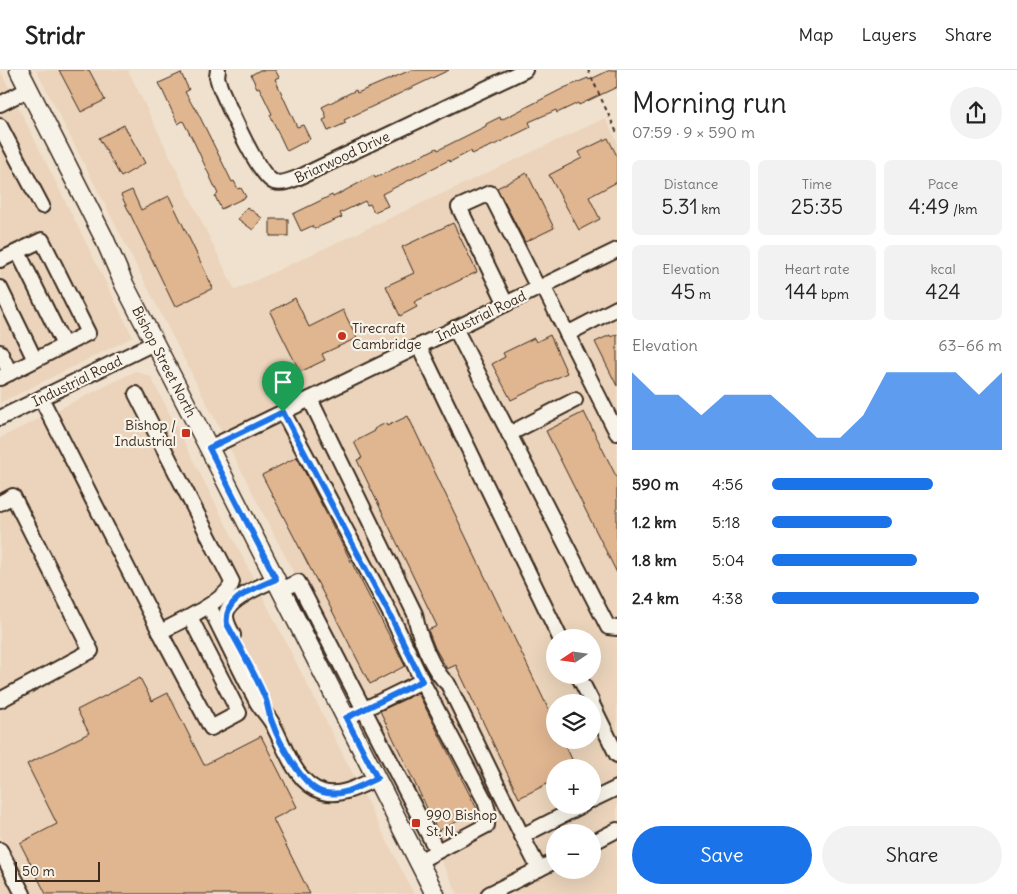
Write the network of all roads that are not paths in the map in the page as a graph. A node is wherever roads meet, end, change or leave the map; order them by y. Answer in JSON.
{"nodes":[{"id":1,"x":19,"y":70,"type":"edge"},
{"id":2,"x":218,"y":70,"type":"edge"},
{"id":3,"x":525,"y":70,"type":"edge"},
{"id":4,"x":29,"y":89,"type":"junction"},
{"id":5,"x":0,"y":104,"type":"edge"},
{"id":6,"x":0,"y":126,"type":"edge"},
{"id":7,"x":42,"y":206,"type":"dead end"},
{"id":8,"x":617,"y":250,"type":"edge"},
{"id":9,"x":18,"y":252,"type":"junction"},
{"id":10,"x":0,"y":260,"type":"edge"},
{"id":11,"x":540,"y":287,"type":"junction"},
{"id":12,"x":0,"y":288,"type":"edge"},
{"id":13,"x":506,"y":304,"type":"junction"},
{"id":14,"x":617,"y":308,"type":"edge"},
{"id":15,"x":455,"y":328,"type":"junction"},
{"id":16,"x":566,"y":334,"type":"junction"},
{"id":17,"x":154,"y":343,"type":"junction"},
{"id":18,"x":64,"y":345,"type":"junction"},
{"id":19,"x":419,"y":346,"type":"junction"},
{"id":20,"x":0,"y":352,"type":"edge"},
{"id":21,"x":35,"y":360,"type":"junction"},
{"id":22,"x":5,"y":375,"type":"edge"},
{"id":23,"x":136,"y":394,"type":"dead end"},
{"id":24,"x":41,"y":398,"type":"junction"},
{"id":25,"x":310,"y":399,"type":"junction"},
{"id":26,"x":575,"y":400,"type":"dead end"},
{"id":27,"x":283,"y":412,"type":"junction"},
{"id":28,"x":1,"y":416,"type":"edge"},
{"id":29,"x":617,"y":433,"type":"edge"},
{"id":30,"x":509,"y":434,"type":"junction"},
{"id":31,"x":209,"y":448,"type":"junction"},
{"id":32,"x":0,"y":503,"type":"edge"},
{"id":33,"x":278,"y":584,"type":"junction"},
{"id":34,"x":209,"y":606,"type":"junction"},
{"id":35,"x":190,"y":617,"type":"junction"},
{"id":36,"x":617,"y":628,"type":"edge"},
{"id":37,"x":556,"y":629,"type":"edge"},
{"id":38,"x":160,"y":632,"type":"junction"},
{"id":39,"x":422,"y":681,"type":"junction"},
{"id":40,"x":0,"y":700,"type":"edge"},
{"id":41,"x":364,"y":709,"type":"junction"},
{"id":42,"x":346,"y":718,"type":"junction"},
{"id":43,"x":272,"y":722,"type":"junction"},
{"id":44,"x":601,"y":722,"type":"edge"},
{"id":45,"x":617,"y":755,"type":"edge"},
{"id":46,"x":377,"y":778,"type":"junction"},
{"id":47,"x":617,"y":788,"type":"edge"},
{"id":48,"x":601,"y":796,"type":"edge"},
{"id":49,"x":565,"y":814,"type":"edge"},
{"id":50,"x":617,"y":830,"type":"edge"},
{"id":51,"x":522,"y":836,"type":"junction"},
{"id":52,"x":601,"y":838,"type":"edge"},
{"id":53,"x":0,"y":850,"type":"edge"},
{"id":54,"x":437,"y":851,"type":"junction"},
{"id":55,"x":419,"y":861,"type":"junction"},
{"id":56,"x":546,"y":866,"type":"edge"},
{"id":57,"x":539,"y":869,"type":"junction"},
{"id":58,"x":23,"y":894,"type":"edge"},
{"id":59,"x":435,"y":894,"type":"edge"},
{"id":60,"x":489,"y":894,"type":"edge"}],
"edges":[{"from":1,"to":4,"type":"main road","name":"Bishop Street North"},
{"from":2,"to":3,"type":"street","name":"Briarwood Drive"},
{"from":4,"to":5,"type":"street"},
{"from":4,"to":17,"type":"main road","name":"Bishop Street North"},
{"from":6,"to":7,"type":"street"},
{"from":8,"to":11,"type":"street","name":"Industrial Road"},
{"from":9,"to":10,"type":"street"},
{"from":9,"to":18,"type":"street"},
{"from":9,"to":18,"type":"street"},
{"from":11,"to":13,"type":"street","name":"Industrial Road"},
{"from":11,"to":13,"type":"street"},
{"from":11,"to":16,"type":"street"},
{"from":12,"to":21,"type":"street"},
{"from":13,"to":15,"type":"street","name":"Industrial Road"},
{"from":14,"to":16,"type":"street"},
{"from":15,"to":19,"type":"street","name":"Industrial Road"},
{"from":15,"to":30,"type":"street"},
{"from":16,"to":29,"type":"street"},
{"from":17,"to":24,"type":"street","name":"Industrial Road"},
{"from":17,"to":31,"type":"main road","name":"Bishop Street North"},
{"from":18,"to":21,"type":"street"},
{"from":19,"to":25,"type":"street","name":"Industrial Road"},
{"from":19,"to":37,"type":"street"},
{"from":20,"to":22,"type":"street"},
{"from":21,"to":22,"type":"street"},
{"from":23,"to":34,"type":"street"},
{"from":24,"to":28,"type":"street","name":"Industrial Road"},
{"from":24,"to":38,"type":"street"},
{"from":25,"to":27,"type":"street","name":"Industrial Road"},
{"from":25,"to":51,"type":"street"},
{"from":26,"to":30,"type":"street"},
{"from":27,"to":31,"type":"street","name":"Industrial Road"},
{"from":27,"to":39,"type":"street"},
{"from":30,"to":36,"type":"street"},
{"from":31,"to":33,"type":"main road","name":"Bishop Street North"},
{"from":32,"to":40,"type":"street"},
{"from":33,"to":41,"type":"street"},
{"from":33,"to":42,"type":"main road","name":"Bishop Street North"},
{"from":33,"to":43,"type":"street"},
{"from":34,"to":35,"type":"street"},
{"from":34,"to":43,"type":"street"},
{"from":35,"to":38,"type":"street"},
{"from":35,"to":38,"type":"street"},
{"from":39,"to":41,"type":"street"},
{"from":39,"to":54,"type":"street"},
{"from":41,"to":42,"type":"street"},
{"from":41,"to":54,"type":"street"},
{"from":42,"to":46,"type":"main road","name":"Bishop Street North"},
{"from":43,"to":46,"type":"street"},
{"from":44,"to":45,"type":"street"},
{"from":46,"to":55,"type":"main road","name":"Bishop Street North"},
{"from":47,"to":48,"type":"street"},
{"from":49,"to":51,"type":"street"},
{"from":50,"to":52,"type":"street"},
{"from":51,"to":57,"type":"street"},
{"from":53,"to":58,"type":"street"},
{"from":54,"to":55,"type":"street"},
{"from":55,"to":59,"type":"main road","name":"Bishop Street North"},
{"from":56,"to":57,"type":"street"},
{"from":57,"to":60,"type":"street"}]}
